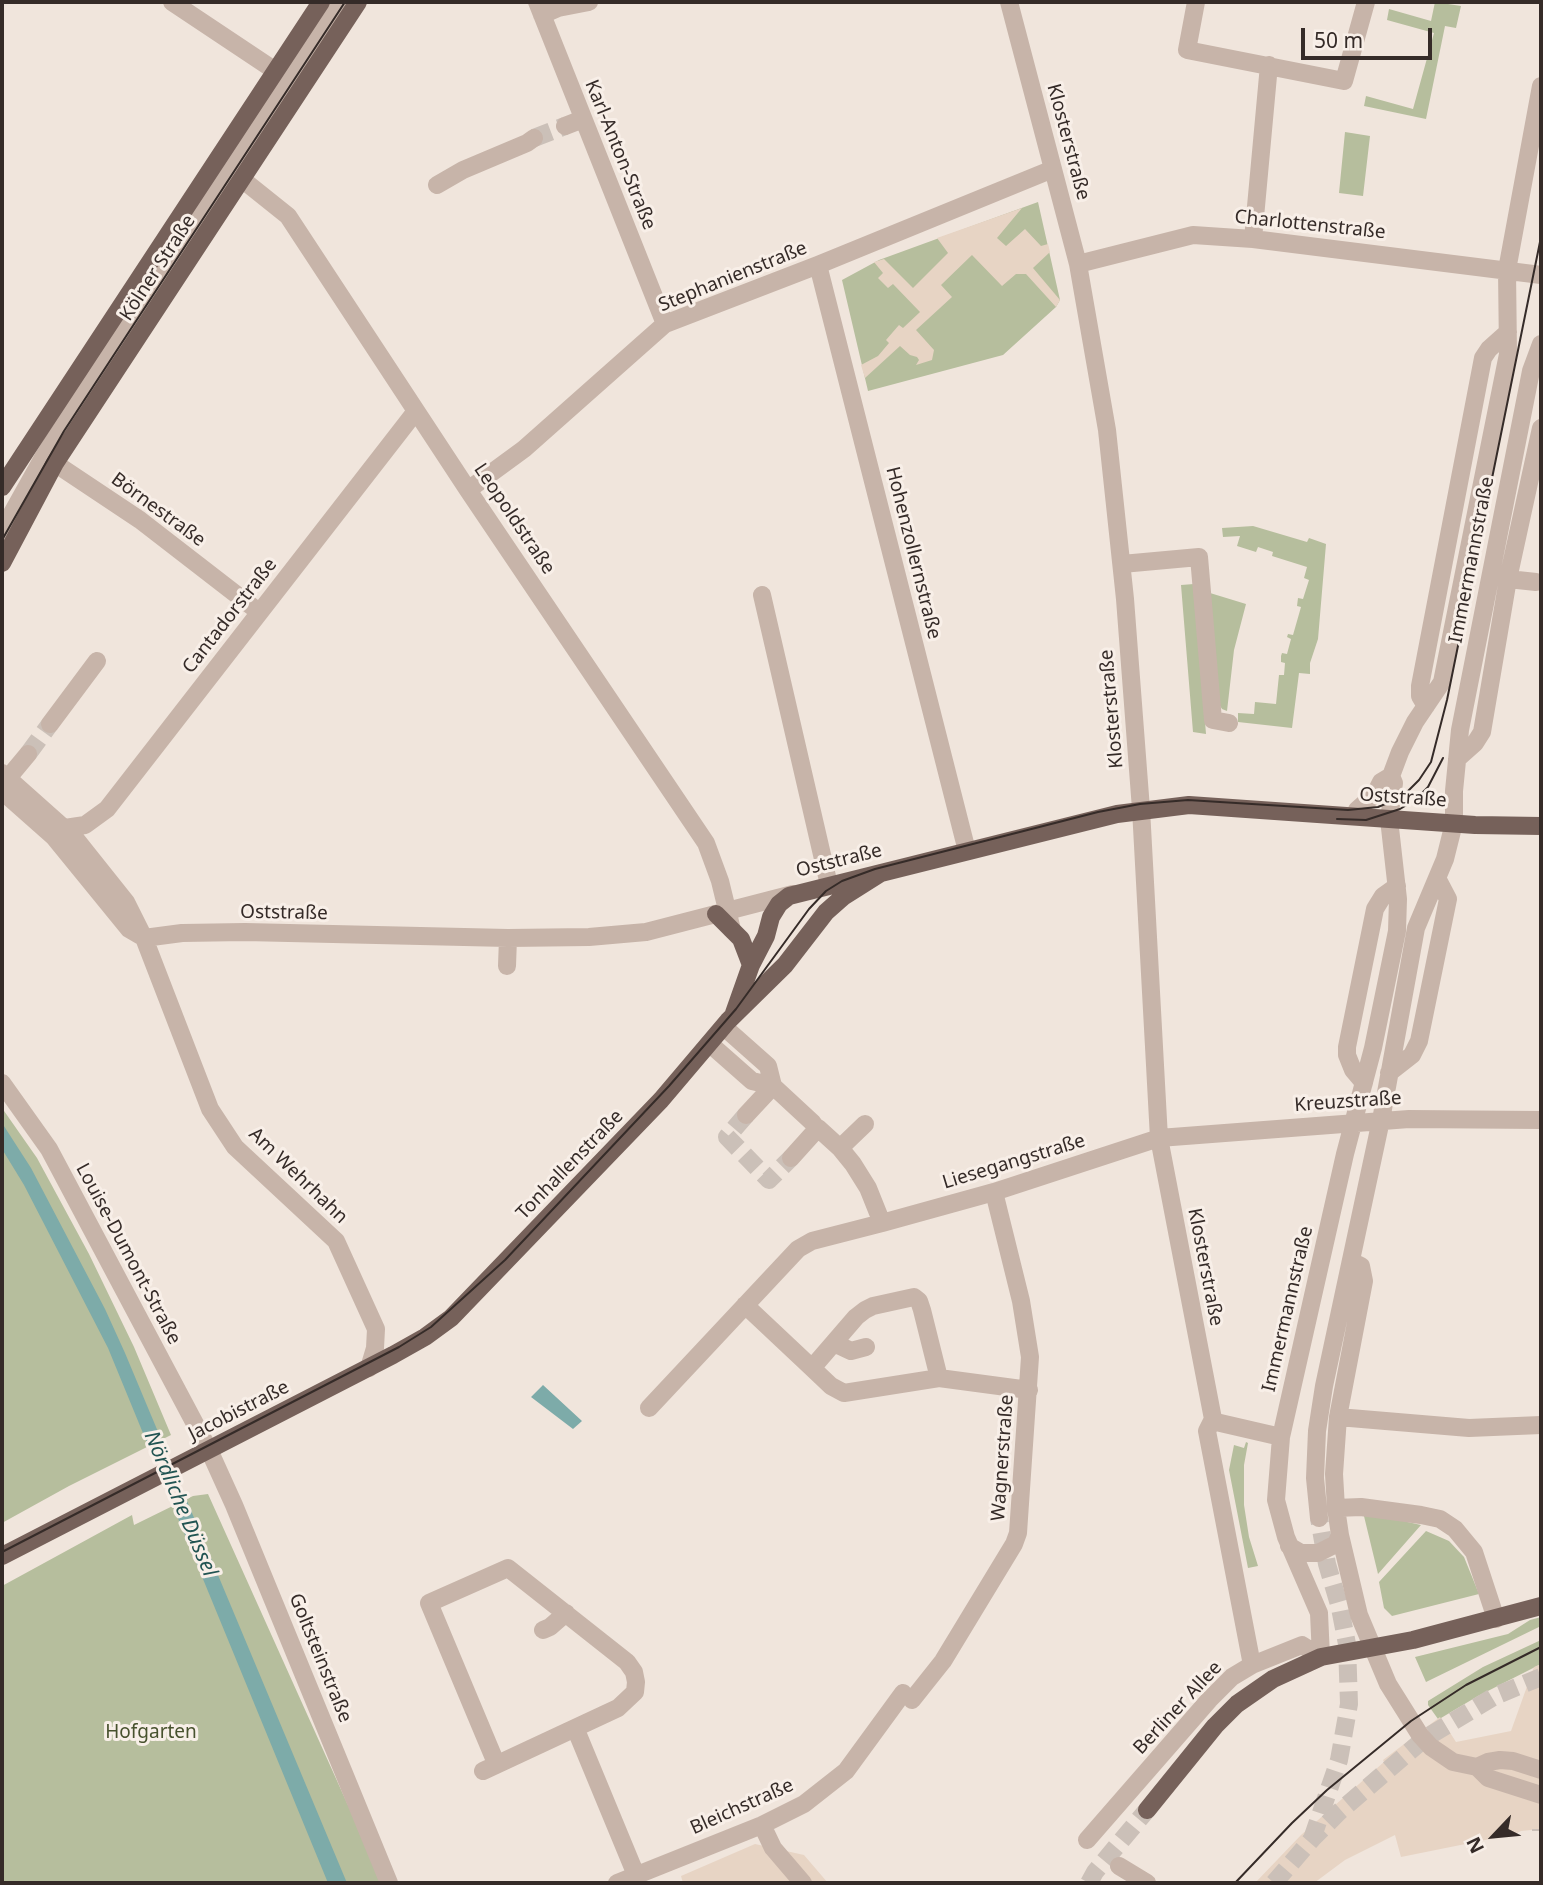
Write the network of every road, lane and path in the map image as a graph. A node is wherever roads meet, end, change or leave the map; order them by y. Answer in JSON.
{"nodes":[{"id":1,"x":172,"y":2,"type":"edge"},
{"id":2,"x":321,"y":2,"type":"edge"},
{"id":3,"x":340,"y":2,"type":"edge"},
{"id":4,"x":358,"y":2,"type":"edge"},
{"id":5,"x":589,"y":2,"type":"edge"},
{"id":6,"x":1009,"y":2,"type":"edge"},
{"id":7,"x":1196,"y":2,"type":"edge"},
{"id":8,"x":1366,"y":2,"type":"edge"},
{"id":9,"x":539,"y":8,"type":"edge"},
{"id":10,"x":1269,"y":65,"type":"junction"},
{"id":11,"x":289,"y":79,"type":"junction"},
{"id":12,"x":1541,"y":86,"type":"edge"},
{"id":13,"x":583,"y":119,"type":"junction"},
{"id":14,"x":565,"y":126,"type":"tunnel mouth"},
{"id":15,"x":534,"y":138,"type":"tunnel mouth"},
{"id":16,"x":230,"y":169,"type":"junction"},
{"id":17,"x":1053,"y":169,"type":"junction"},
{"id":18,"x":437,"y":185,"type":"dead end"},
{"id":19,"x":1253,"y":239,"type":"junction"},
{"id":20,"x":1077,"y":264,"type":"junction"},
{"id":21,"x":818,"y":265,"type":"junction"},
{"id":22,"x":1507,"y":270,"type":"junction"},
{"id":23,"x":1541,"y":275,"type":"edge"},
{"id":24,"x":665,"y":324,"type":"junction"},
{"id":25,"x":1541,"y":344,"type":"edge"},
{"id":26,"x":1531,"y":371,"type":"junction"},
{"id":27,"x":1541,"y":391,"type":"edge"},
{"id":28,"x":416,"y":411,"type":"junction"},
{"id":29,"x":1541,"y":428,"type":"edge"},
{"id":30,"x":28,"y":445,"type":"junction"},
{"id":31,"x":50,"y":459,"type":"junction"},
{"id":32,"x":2,"y":487,"type":"edge"},
{"id":33,"x":468,"y":490,"type":"junction"},
{"id":34,"x":2,"y":531,"type":"edge"},
{"id":35,"x":2,"y":563,"type":"edge"},
{"id":36,"x":1122,"y":564,"type":"junction"},
{"id":37,"x":1508,"y":579,"type":"junction"},
{"id":38,"x":1536,"y":582,"type":"dead end"},
{"id":39,"x":762,"y":594,"type":"dead end"},
{"id":40,"x":260,"y":612,"type":"junction"},
{"id":41,"x":97,"y":661,"type":"dead end"},
{"id":42,"x":1229,"y":723,"type":"dead end"},
{"id":43,"x":50,"y":724,"type":"tunnel mouth"},
{"id":44,"x":28,"y":754,"type":"tunnel mouth"},
{"id":45,"x":1457,"y":759,"type":"junction"},
{"id":46,"x":1391,"y":776,"type":"junction"},
{"id":47,"x":4,"y":781,"type":"edge"},
{"id":48,"x":1141,"y":809,"type":"junction"},
{"id":49,"x":1354,"y":816,"type":"junction"},
{"id":50,"x":1389,"y":819,"type":"junction"},
{"id":51,"x":1454,"y":823,"type":"junction"},
{"id":52,"x":1541,"y":827,"type":"edge"},
{"id":53,"x":65,"y":828,"type":"junction"},
{"id":54,"x":967,"y":851,"type":"junction"},
{"id":55,"x":881,"y":873,"type":"junction"},
{"id":56,"x":1437,"y":878,"type":"junction"},
{"id":57,"x":829,"y":885,"type":"junction"},
{"id":58,"x":1397,"y":886,"type":"junction"},
{"id":59,"x":794,"y":894,"type":"junction"},
{"id":60,"x":722,"y":912,"type":"junction"},
{"id":61,"x":144,"y":938,"type":"junction"},
{"id":62,"x":508,"y":938,"type":"junction"},
{"id":63,"x":751,"y":965,"type":"junction"},
{"id":64,"x":507,"y":966,"type":"dead end"},
{"id":65,"x":726,"y":1024,"type":"junction"},
{"id":66,"x":710,"y":1044,"type":"junction"},
{"id":67,"x":1389,"y":1073,"type":"junction"},
{"id":68,"x":2,"y":1083,"type":"edge"},
{"id":69,"x":1364,"y":1083,"type":"junction"},
{"id":70,"x":773,"y":1086,"type":"junction"},
{"id":71,"x":746,"y":1115,"type":"tunnel mouth"},
{"id":72,"x":1541,"y":1120,"type":"edge"},
{"id":73,"x":1381,"y":1121,"type":"junction"},
{"id":74,"x":1353,"y":1123,"type":"junction"},
{"id":75,"x":865,"y":1124,"type":"dead end"},
{"id":76,"x":816,"y":1125,"type":"junction"},
{"id":77,"x":1159,"y":1138,"type":"junction"},
{"id":78,"x":840,"y":1148,"type":"junction"},
{"id":79,"x":791,"y":1157,"type":"tunnel mouth"},
{"id":80,"x":994,"y":1192,"type":"junction"},
{"id":81,"x":882,"y":1223,"type":"junction"},
{"id":82,"x":1351,"y":1261,"type":"junction"},
{"id":83,"x":746,"y":1305,"type":"junction"},
{"id":84,"x":427,"y":1336,"type":"joint"},
{"id":85,"x":834,"y":1343,"type":"junction"},
{"id":86,"x":866,"y":1347,"type":"dead end"},
{"id":87,"x":369,"y":1368,"type":"junction"},
{"id":88,"x":812,"y":1368,"type":"junction"},
{"id":89,"x":939,"y":1378,"type":"junction"},
{"id":90,"x":1029,"y":1390,"type":"junction"},
{"id":91,"x":649,"y":1408,"type":"dead end"},
{"id":92,"x":1338,"y":1417,"type":"junction"},
{"id":93,"x":1213,"y":1419,"type":"junction"},
{"id":94,"x":1541,"y":1425,"type":"edge"},
{"id":95,"x":1281,"y":1437,"type":"junction"},
{"id":96,"x":208,"y":1450,"type":"junction"},
{"id":97,"x":1336,"y":1508,"type":"junction"},
{"id":98,"x":1319,"y":1518,"type":"tunnel mouth"},
{"id":99,"x":1340,"y":1535,"type":"junction"},
{"id":100,"x":1289,"y":1546,"type":"junction"},
{"id":101,"x":2,"y":1556,"type":"edge"},
{"id":102,"x":1541,"y":1606,"type":"edge"},
{"id":103,"x":566,"y":1613,"type":"junction"},
{"id":104,"x":1496,"y":1619,"type":"junction"},
{"id":105,"x":544,"y":1629,"type":"dead end"},
{"id":106,"x":1371,"y":1646,"type":"junction"},
{"id":107,"x":1321,"y":1657,"type":"junction"},
{"id":108,"x":1252,"y":1665,"type":"junction"},
{"id":109,"x":908,"y":1697,"type":"joint"},
{"id":110,"x":576,"y":1730,"type":"junction"},
{"id":111,"x":1477,"y":1767,"type":"junction"},
{"id":112,"x":1541,"y":1770,"type":"edge"},
{"id":113,"x":1541,"y":1796,"type":"edge"},
{"id":114,"x":1147,"y":1810,"type":"tunnel mouth"},
{"id":115,"x":762,"y":1825,"type":"junction"},
{"id":116,"x":1087,"y":1840,"type":"dead end"},
{"id":117,"x":636,"y":1875,"type":"junction"},
{"id":118,"x":389,"y":1883,"type":"edge"},
{"id":119,"x":617,"y":1883,"type":"edge"},
{"id":120,"x":803,"y":1883,"type":"edge"},
{"id":121,"x":1131,"y":1883,"type":"edge"},
{"id":122,"x":1147,"y":1883,"type":"edge"}],
"edges":[{"from":1,"to":11,"type":"street"},
{"from":2,"to":11,"type":"main road","name":"Kölner Straße"},
{"from":3,"to":11,"type":"street"},
{"from":4,"to":11,"type":"main road","name":"Kölner Straße"},
{"from":5,"to":9,"type":"street"},
{"from":6,"to":17,"type":"street","name":"Klosterstraße"},
{"from":7,"to":10,"type":"street"},
{"from":8,"to":10,"type":"street"},
{"from":9,"to":13,"type":"street","name":"Karl-Anton-Straße"},
{"from":10,"to":19,"type":"street"},
{"from":11,"to":16,"type":"main road","name":"Kölner Straße"},
{"from":11,"to":16,"type":"main road","name":"Kölner Straße"},
{"from":12,"to":22,"type":"street","name":"Immermannstraße"},
{"from":13,"to":14,"type":"street"},
{"from":13,"to":24,"type":"street","name":"Karl-Anton-Straße"},
{"from":15,"to":18,"type":"street"},
{"from":16,"to":28,"type":"street","name":"Leopoldstraße"},
{"from":16,"to":30,"type":"main road","name":"Kölner Straße"},
{"from":16,"to":31,"type":"main road","name":"Kölner Straße"},
{"from":17,"to":20,"type":"street","name":"Klosterstraße"},
{"from":17,"to":21,"type":"street","name":"Stephanienstraße"},
{"from":19,"to":20,"type":"street","name":"Charlottenstraße"},
{"from":19,"to":22,"type":"street","name":"Charlottenstraße"},
{"from":20,"to":36,"type":"street","name":"Klosterstraße"},
{"from":21,"to":24,"type":"street","name":"Stephanienstraße"},
{"from":21,"to":54,"type":"street","name":"Hohenzollernstraße"},
{"from":22,"to":23,"type":"street","name":"Charlottenstraße"},
{"from":22,"to":46,"type":"street","name":"Immermannstraße"},
{"from":24,"to":33,"type":"street","name":"Stephanienstraße"},
{"from":25,"to":26,"type":"street","name":"Immermannstraße"},
{"from":26,"to":27,"type":"street"},
{"from":26,"to":45,"type":"street","name":"Immermannstraße"},
{"from":28,"to":33,"type":"street","name":"Leopoldstraße"},
{"from":28,"to":40,"type":"street","name":"Cantadorstraße"},
{"from":29,"to":37,"type":"street","name":"Immermannstraße"},
{"from":30,"to":31,"type":"street","name":"Börnestraße"},
{"from":30,"to":32,"type":"main road","name":"Kölner Straße"},
{"from":31,"to":34,"type":"street"},
{"from":31,"to":35,"type":"main road","name":"Kölner Straße"},
{"from":31,"to":40,"type":"street","name":"Börnestraße"},
{"from":33,"to":60,"type":"street","name":"Leopoldstraße"},
{"from":36,"to":42,"type":"street"},
{"from":36,"to":48,"type":"street","name":"Klosterstraße"},
{"from":37,"to":38,"type":"street"},
{"from":37,"to":45,"type":"street","name":"Immermannstraße"},
{"from":39,"to":57,"type":"street"},
{"from":40,"to":53,"type":"street","name":"Cantadorstraße"},
{"from":41,"to":43,"type":"street"},
{"from":44,"to":47,"type":"street"},
{"from":45,"to":51,"type":"street","name":"Immermannstraße"},
{"from":46,"to":49,"type":"street"},
{"from":46,"to":50,"type":"street","name":"Immermannstraße"},
{"from":47,"to":53,"type":"street","name":"Am Wehrhahn"},
{"from":47,"to":61,"type":"street","name":"Am Wehrhahn"},
{"from":48,"to":49,"type":"main road","name":"Oststraße"},
{"from":48,"to":54,"type":"main road","name":"Oststraße"},
{"from":48,"to":77,"type":"street","name":"Klosterstraße"},
{"from":49,"to":50,"type":"main road","name":"Oststraße"},
{"from":50,"to":51,"type":"main road","name":"Oststraße"},
{"from":50,"to":58,"type":"street","name":"Immermannstraße"},
{"from":51,"to":52,"type":"main road","name":"Oststraße"},
{"from":51,"to":56,"type":"street","name":"Immermannstraße"},
{"from":53,"to":61,"type":"street","name":"Am Wehrhahn"},
{"from":54,"to":55,"type":"main road","name":"Oststraße"},
{"from":55,"to":57,"type":"main road","name":"Oststraße"},
{"from":55,"to":65,"type":"main road","name":"Tonhallenstraße"},
{"from":56,"to":67,"type":"street","name":"Immermannstraße"},
{"from":56,"to":67,"type":"street"},
{"from":57,"to":59,"type":"main road","name":"Oststraße"},
{"from":58,"to":69,"type":"street","name":"Immermannstraße"},
{"from":58,"to":69,"type":"street"},
{"from":59,"to":60,"type":"street","name":"Oststraße"},
{"from":59,"to":63,"type":"main road","name":"Tonhallenstraße"},
{"from":60,"to":62,"type":"street","name":"Oststraße"},
{"from":60,"to":63,"type":"main road"},
{"from":61,"to":62,"type":"street","name":"Oststraße"},
{"from":61,"to":87,"type":"street","name":"Am Wehrhahn"},
{"from":62,"to":64,"type":"street"},
{"from":63,"to":65,"type":"main road","name":"Tonhallenstraße"},
{"from":65,"to":66,"type":"main road","name":"Tonhallenstraße"},
{"from":65,"to":70,"type":"street"},
{"from":66,"to":70,"type":"street"},
{"from":66,"to":84,"type":"main road","name":"Tonhallenstraße"},
{"from":67,"to":73,"type":"street","name":"Immermannstraße"},
{"from":68,"to":96,"type":"street","name":"Louise-Dumont-Straße"},
{"from":69,"to":74,"type":"street","name":"Immermannstraße"},
{"from":70,"to":71,"type":"street"},
{"from":70,"to":76,"type":"street"},
{"from":72,"to":73,"type":"street","name":"Kreuzstraße"},
{"from":73,"to":74,"type":"street","name":"Kreuzstraße"},
{"from":73,"to":82,"type":"street","name":"Immermannstraße"},
{"from":74,"to":77,"type":"street","name":"Kreuzstraße"},
{"from":74,"to":95,"type":"street","name":"Immermannstraße"},
{"from":75,"to":78,"type":"street"},
{"from":76,"to":78,"type":"street"},
{"from":76,"to":79,"type":"street"},
{"from":77,"to":80,"type":"street","name":"Liesegangstraße"},
{"from":77,"to":93,"type":"street","name":"Klosterstraße"},
{"from":78,"to":81,"type":"street"},
{"from":80,"to":81,"type":"street","name":"Liesegangstraße"},
{"from":80,"to":90,"type":"street","name":"Wagnerstraße"},
{"from":81,"to":83,"type":"street","name":"Liesegangstraße"},
{"from":82,"to":92,"type":"street"},
{"from":82,"to":98,"type":"street","name":"Immermannstraße"},
{"from":83,"to":88,"type":"street"},
{"from":83,"to":91,"type":"street","name":"Liesegangstraße"},
{"from":84,"to":87,"type":"main road","name":"Jacobistraße"},
{"from":85,"to":86,"type":"street"},
{"from":85,"to":88,"type":"street"},
{"from":85,"to":89,"type":"street"},
{"from":87,"to":96,"type":"main road","name":"Jacobistraße"},
{"from":88,"to":89,"type":"street"},
{"from":89,"to":90,"type":"street"},
{"from":90,"to":109,"type":"street","name":"Wagnerstraße"},
{"from":92,"to":94,"type":"street"},
{"from":92,"to":97,"type":"street"},
{"from":93,"to":95,"type":"street"},
{"from":93,"to":108,"type":"street","name":"Klosterstraße"},
{"from":95,"to":100,"type":"street","name":"Immermannstraße"},
{"from":96,"to":101,"type":"main road","name":"Jacobistraße"},
{"from":96,"to":118,"type":"street","name":"Goltsteinstraße"},
{"from":97,"to":99,"type":"street"},
{"from":97,"to":104,"type":"street"},
{"from":99,"to":100,"type":"street"},
{"from":99,"to":106,"type":"street"},
{"from":100,"to":107,"type":"street","name":"Immermannstraße"},
{"from":102,"to":104,"type":"main road","name":"Berliner Allee"},
{"from":103,"to":105,"type":"street"},
{"from":103,"to":110,"type":"street"},
{"from":103,"to":110,"type":"street"},
{"from":104,"to":106,"type":"main road","name":"Berliner Allee"},
{"from":106,"to":107,"type":"main road","name":"Berliner Allee"},
{"from":106,"to":111,"type":"street"},
{"from":107,"to":108,"type":"street","name":"Berliner Allee"},
{"from":107,"to":114,"type":"main road","name":"Berliner Allee"},
{"from":108,"to":116,"type":"street","name":"Berliner Allee"},
{"from":109,"to":115,"type":"street","name":"Bleichstraße"},
{"from":110,"to":117,"type":"street"},
{"from":111,"to":112,"type":"street"},
{"from":111,"to":113,"type":"street"},
{"from":115,"to":117,"type":"street","name":"Bleichstraße"},
{"from":115,"to":120,"type":"street"},
{"from":117,"to":119,"type":"street","name":"Bleichstraße"},
{"from":121,"to":122,"type":"street"}]}
